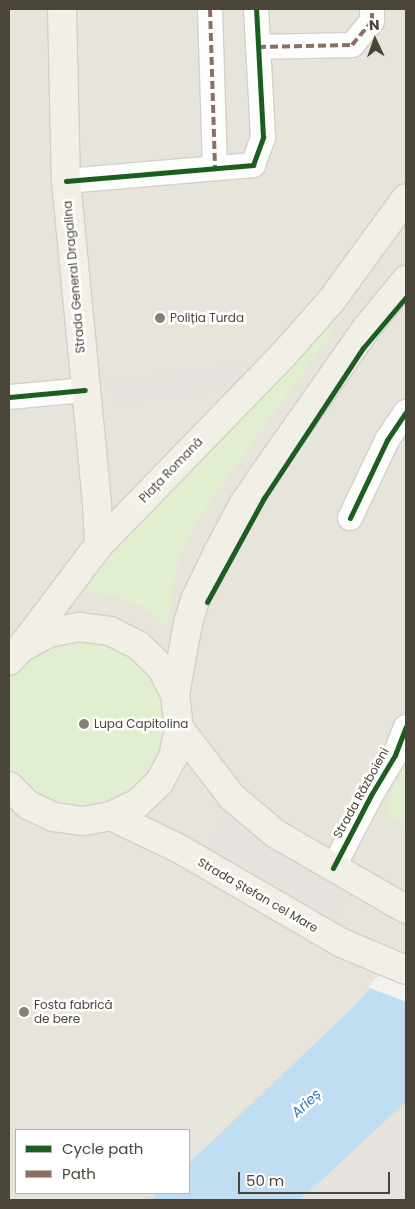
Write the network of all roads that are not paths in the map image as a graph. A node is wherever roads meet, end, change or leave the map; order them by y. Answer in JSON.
{"nodes":[{"id":1,"x":62,"y":9,"type":"edge"},
{"id":2,"x":210,"y":9,"type":"edge"},
{"id":3,"x":256,"y":9,"type":"edge"},
{"id":4,"x":372,"y":9,"type":"edge"},
{"id":5,"x":258,"y":47,"type":"junction"},
{"id":6,"x":215,"y":168,"type":"junction"},
{"id":7,"x":66,"y":182,"type":"junction"},
{"id":8,"x":406,"y":198,"type":"edge"},
{"id":9,"x":406,"y":280,"type":"edge"},
{"id":10,"x":85,"y":390,"type":"junction"},
{"id":11,"x":9,"y":397,"type":"edge"},
{"id":12,"x":406,"y":412,"type":"edge"},
{"id":13,"x":350,"y":518,"type":"dead end"},
{"id":14,"x":99,"y":545,"type":"junction"},
{"id":15,"x":15,"y":655,"type":"edge"},
{"id":16,"x":175,"y":695,"type":"junction"},
{"id":17,"x":406,"y":727,"type":"edge"},
{"id":18,"x":179,"y":728,"type":"junction"},
{"id":19,"x":15,"y":799,"type":"edge"},
{"id":20,"x":111,"y":816,"type":"junction"},
{"id":21,"x":333,"y":868,"type":"junction"},
{"id":22,"x":404,"y":908,"type":"edge"},
{"id":23,"x":406,"y":970,"type":"edge"}],
"edges":[{"from":1,"to":7,"type":"main road","name":"Strada General Dragalina"},
{"from":2,"to":6,"type":"street"},
{"from":3,"to":5,"type":"street"},
{"from":4,"to":5,"type":"street"},
{"from":5,"to":6,"type":"street"},
{"from":6,"to":7,"type":"street"},
{"from":7,"to":10,"type":"main road","name":"Strada General Dragalina"},
{"from":8,"to":14,"type":"main road","name":"Piața Romană"},
{"from":9,"to":16,"type":"main road","name":"Piața Romană"},
{"from":10,"to":11,"type":"street"},
{"from":10,"to":14,"type":"main road","name":"Strada General Dragalina"},
{"from":12,"to":13,"type":"street"},
{"from":14,"to":15,"type":"main road","name":"Piața Romană"},
{"from":15,"to":16,"type":"main road","name":"Piața Romană"},
{"from":16,"to":18,"type":"main road","name":"Piața Romană"},
{"from":17,"to":21,"type":"street","name":"Strada Războieni"},
{"from":18,"to":20,"type":"main road","name":"Piața Romană"},
{"from":18,"to":21,"type":"main road"},
{"from":19,"to":20,"type":"main road","name":"Piața Romană"},
{"from":20,"to":23,"type":"main road","name":"Strada Ștefan cel Mare"},
{"from":21,"to":22,"type":"main road"}]}
